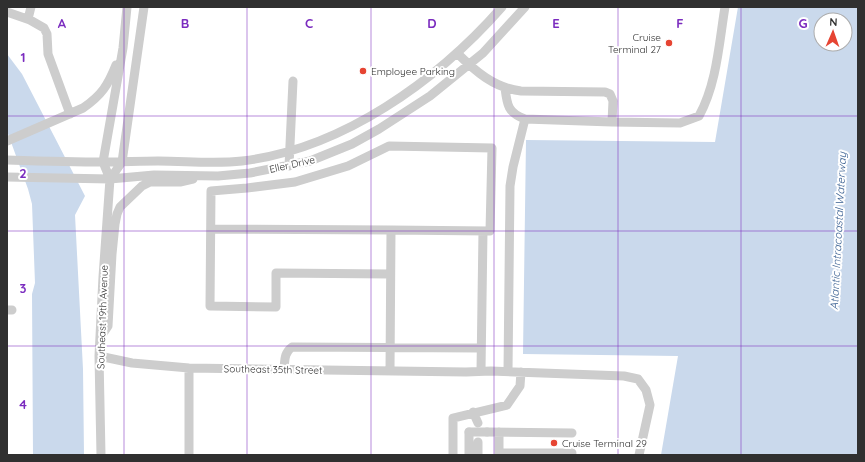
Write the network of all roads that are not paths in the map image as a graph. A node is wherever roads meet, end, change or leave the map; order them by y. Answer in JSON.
{"nodes":[{"id":1,"x":31,"y":7,"type":"edge"},
{"id":2,"x":127,"y":7,"type":"edge"},
{"id":3,"x":144,"y":7,"type":"edge"},
{"id":4,"x":502,"y":7,"type":"edge"},
{"id":5,"x":525,"y":7,"type":"edge"},
{"id":6,"x":725,"y":7,"type":"edge"},
{"id":7,"x":7,"y":12,"type":"edge"},
{"id":8,"x":28,"y":19,"type":"junction"},
{"id":9,"x":123,"y":48,"type":"junction"},
{"id":10,"x":457,"y":53,"type":"junction"},
{"id":11,"x":469,"y":65,"type":"junction"},
{"id":12,"x":293,"y":81,"type":"dead end"},
{"id":13,"x":505,"y":88,"type":"junction"},
{"id":14,"x":70,"y":114,"type":"junction"},
{"id":15,"x":525,"y":119,"type":"junction"},
{"id":16,"x":612,"y":122,"type":"junction"},
{"id":17,"x":7,"y":141,"type":"edge"},
{"id":18,"x":290,"y":150,"type":"junction"},
{"id":19,"x":7,"y":160,"type":"edge"},
{"id":20,"x":103,"y":162,"type":"junction"},
{"id":21,"x":122,"y":162,"type":"junction"},
{"id":22,"x":289,"y":166,"type":"junction"},
{"id":23,"x":206,"y":176,"type":"junction"},
{"id":24,"x":7,"y":177,"type":"edge"},
{"id":25,"x":110,"y":179,"type":"junction"},
{"id":26,"x":211,"y":229,"type":"junction"},
{"id":27,"x":391,"y":230,"type":"junction"},
{"id":28,"x":483,"y":231,"type":"junction"},
{"id":29,"x":390,"y":274,"type":"junction"},
{"id":30,"x":100,"y":338,"type":"junction"},
{"id":31,"x":390,"y":348,"type":"junction"},
{"id":32,"x":481,"y":348,"type":"junction"},
{"id":33,"x":100,"y":356,"type":"junction"},
{"id":34,"x":189,"y":368,"type":"junction"},
{"id":35,"x":284,"y":369,"type":"junction"},
{"id":36,"x":390,"y":371,"type":"junction"},
{"id":37,"x":481,"y":371,"type":"junction"},
{"id":38,"x":508,"y":372,"type":"junction"},
{"id":39,"x":521,"y":372,"type":"junction"},
{"id":40,"x":473,"y":412,"type":"junction"},
{"id":41,"x":478,"y":423,"type":"dead end"},
{"id":42,"x":499,"y":432,"type":"junction"},
{"id":43,"x":572,"y":433,"type":"dead end"},
{"id":44,"x":478,"y":442,"type":"dead end"},
{"id":45,"x":572,"y":453,"type":"dead end"},
{"id":46,"x":499,"y":454,"type":"edge"},
{"id":47,"x":101,"y":455,"type":"edge"},
{"id":48,"x":189,"y":455,"type":"edge"},
{"id":49,"x":453,"y":455,"type":"edge"},
{"id":50,"x":468,"y":455,"type":"edge"},
{"id":51,"x":478,"y":455,"type":"edge"},
{"id":52,"x":640,"y":455,"type":"edge"}],
"edges":[{"from":1,"to":8,"type":"street"},
{"from":2,"to":9,"type":"street"},
{"from":3,"to":21,"type":"street"},
{"from":4,"to":10,"type":"street","name":"Eller Drive"},
{"from":5,"to":11,"type":"street","name":"Eller Drive"},
{"from":6,"to":16,"type":"street"},
{"from":7,"to":8,"type":"street"},
{"from":8,"to":14,"type":"street"},
{"from":9,"to":14,"type":"street"},
{"from":9,"to":20,"type":"street"},
{"from":10,"to":11,"type":"street"},
{"from":10,"to":18,"type":"street","name":"Eller Drive"},
{"from":11,"to":13,"type":"street"},
{"from":11,"to":22,"type":"street","name":"Eller Drive"},
{"from":12,"to":18,"type":"street"},
{"from":13,"to":15,"type":"street"},
{"from":13,"to":16,"type":"street"},
{"from":14,"to":17,"type":"street"},
{"from":15,"to":16,"type":"street"},
{"from":15,"to":38,"type":"street"},
{"from":18,"to":21,"type":"street","name":"Eller Drive"},
{"from":18,"to":22,"type":"street"},
{"from":19,"to":20,"type":"street","name":"Eller Drive"},
{"from":20,"to":21,"type":"street","name":"Eller Drive"},
{"from":20,"to":25,"type":"street","name":"Southeast 19th Avenue"},
{"from":21,"to":25,"type":"street"},
{"from":22,"to":23,"type":"street","name":"Eller Drive"},
{"from":23,"to":25,"type":"street","name":"Eller Drive"},
{"from":23,"to":30,"type":"street"},
{"from":24,"to":25,"type":"street","name":"Eller Drive"},
{"from":25,"to":30,"type":"street","name":"Southeast 19th Avenue"},
{"from":26,"to":27,"type":"street"},
{"from":26,"to":28,"type":"street"},
{"from":26,"to":29,"type":"street"},
{"from":27,"to":28,"type":"street"},
{"from":27,"to":29,"type":"street"},
{"from":28,"to":32,"type":"street"},
{"from":29,"to":31,"type":"street"},
{"from":30,"to":33,"type":"street","name":"Southeast 19th Avenue"},
{"from":31,"to":32,"type":"street"},
{"from":31,"to":35,"type":"street"},
{"from":31,"to":36,"type":"street"},
{"from":32,"to":37,"type":"street"},
{"from":33,"to":34,"type":"street","name":"Southeast 35th Street"},
{"from":33,"to":47,"type":"street","name":"Southeast 19th Avenue"},
{"from":34,"to":35,"type":"street","name":"Southeast 35th Street"},
{"from":34,"to":48,"type":"street"},
{"from":35,"to":36,"type":"street","name":"Southeast 35th Street"},
{"from":36,"to":37,"type":"street","name":"Southeast 35th Street"},
{"from":37,"to":38,"type":"street","name":"Southeast 35th Street"},
{"from":38,"to":39,"type":"street","name":"Southeast 35th Street"},
{"from":39,"to":40,"type":"street"},
{"from":39,"to":52,"type":"street","name":"Southeast 35th Street"},
{"from":40,"to":41,"type":"street"},
{"from":40,"to":49,"type":"street"},
{"from":42,"to":43,"type":"street"},
{"from":42,"to":46,"type":"street"},
{"from":42,"to":50,"type":"street","bridge":true},
{"from":44,"to":51,"type":"street"},
{"from":45,"to":46,"type":"street"}]}
